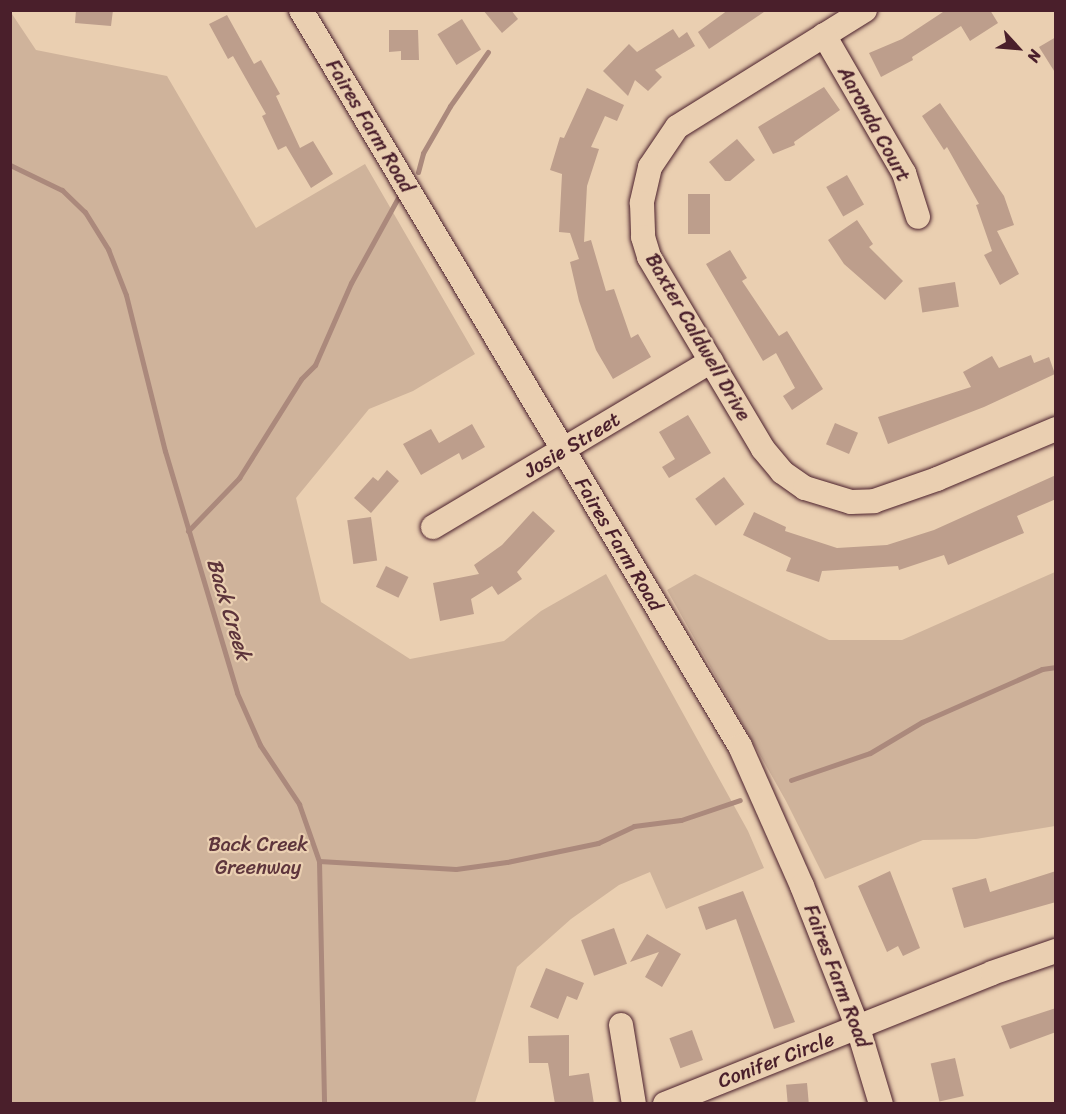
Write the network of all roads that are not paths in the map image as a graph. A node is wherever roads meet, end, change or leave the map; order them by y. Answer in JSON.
{"nodes":[{"id":1,"x":302,"y":10,"type":"edge"},
{"id":2,"x":865,"y":10,"type":"edge"},
{"id":3,"x":824,"y":35,"type":"junction"},
{"id":4,"x":918,"y":217,"type":"dead end"},
{"id":5,"x":711,"y":361,"type":"junction"},
{"id":6,"x":1056,"y":429,"type":"edge"},
{"id":7,"x":563,"y":449,"type":"junction"},
{"id":8,"x":433,"y":526,"type":"dead end"},
{"id":9,"x":1056,"y":951,"type":"edge"},
{"id":10,"x":621,"y":1025,"type":"dead end"},
{"id":11,"x":858,"y":1028,"type":"junction"},
{"id":12,"x":634,"y":1104,"type":"edge"},
{"id":13,"x":665,"y":1104,"type":"edge"},
{"id":14,"x":881,"y":1104,"type":"edge"}],
"edges":[{"from":1,"to":7,"type":"street","name":"Faires Farm Road"},
{"from":2,"to":3,"type":"street","name":"Baxter Caldwell Drive"},
{"from":3,"to":4,"type":"street","name":"Aaronda Court"},
{"from":3,"to":5,"type":"street","name":"Baxter Caldwell Drive"},
{"from":5,"to":6,"type":"street","name":"Baxter Caldwell Drive"},
{"from":5,"to":7,"type":"street","name":"Josie Street"},
{"from":7,"to":8,"type":"street","name":"Josie Street"},
{"from":7,"to":11,"type":"street","name":"Faires Farm Road"},
{"from":9,"to":11,"type":"street","name":"Conifer Circle"},
{"from":10,"to":12,"type":"street"},
{"from":11,"to":13,"type":"street","name":"Conifer Circle"},
{"from":11,"to":14,"type":"street","name":"Faires Farm Road"}]}
